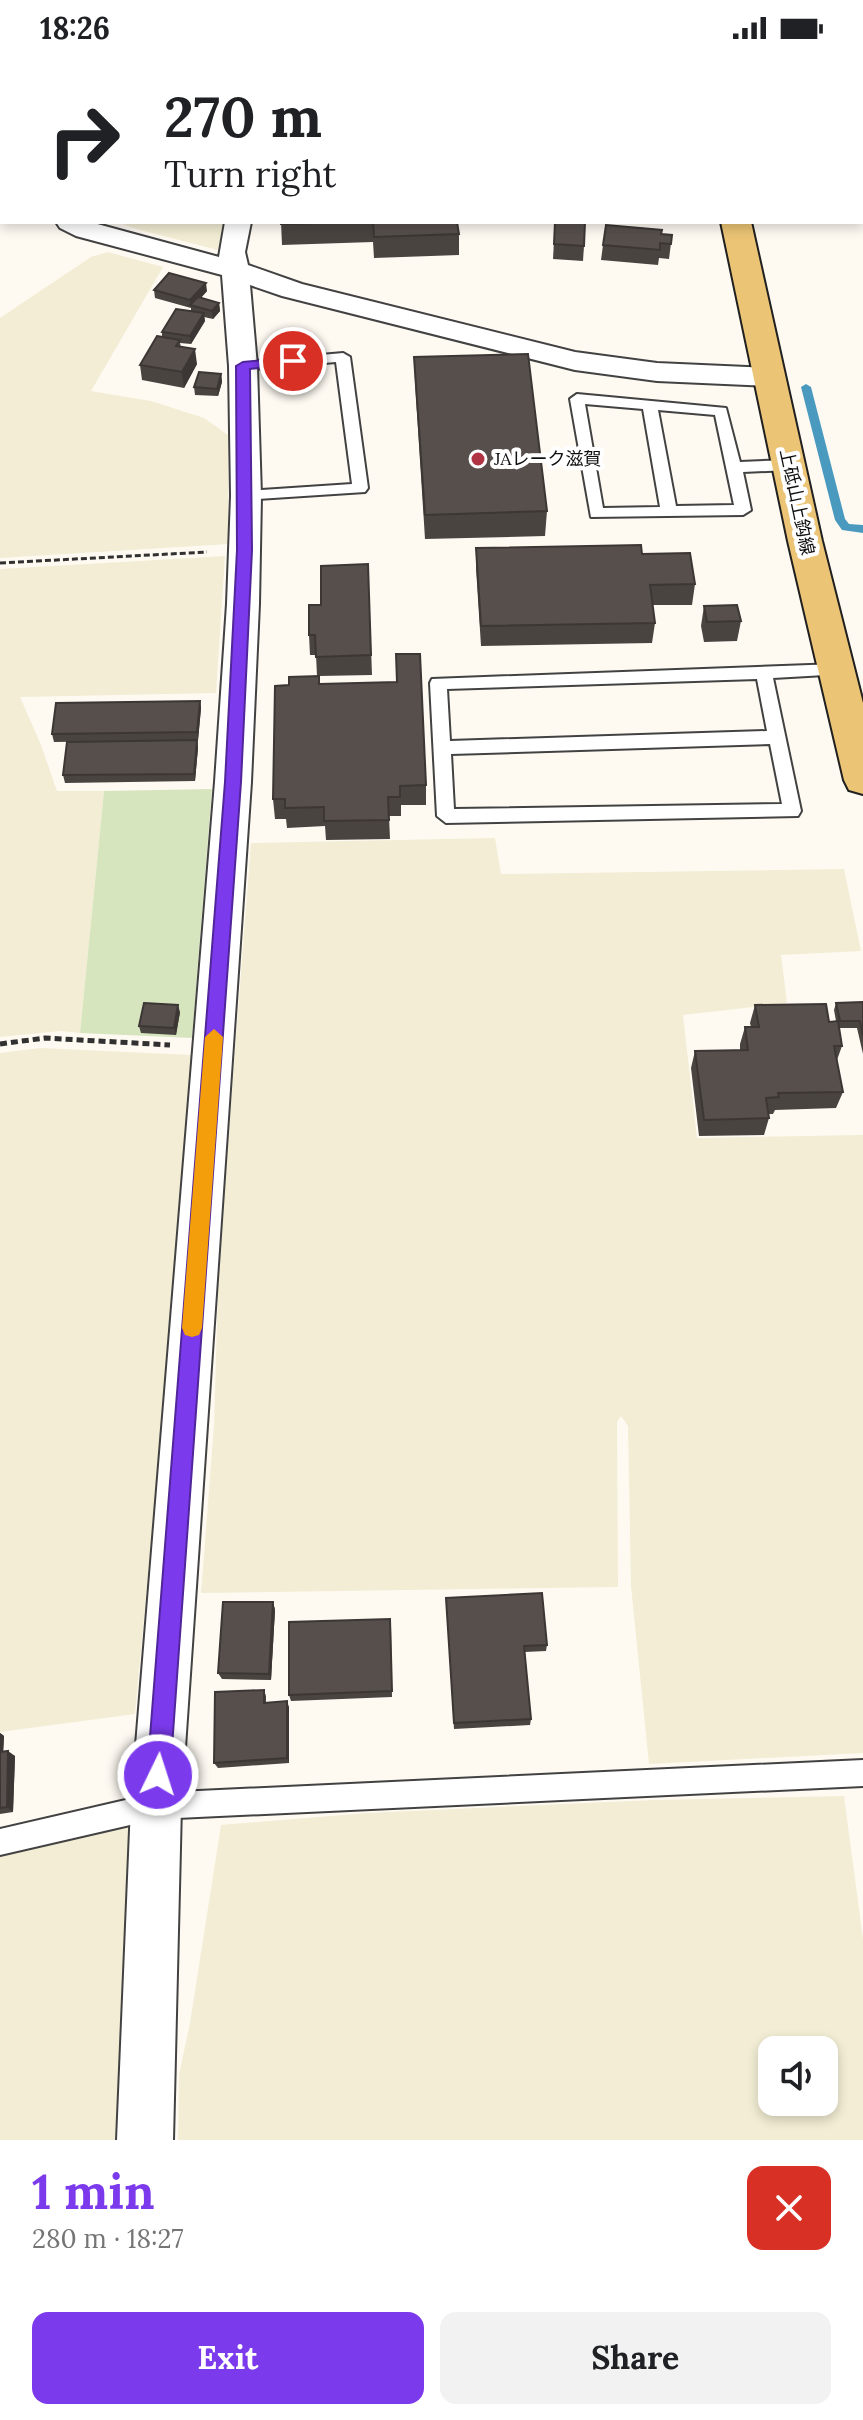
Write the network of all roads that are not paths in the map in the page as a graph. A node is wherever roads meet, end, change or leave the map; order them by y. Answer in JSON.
{"nodes":[{"id":1,"x":73,"y":224,"type":"edge"},
{"id":2,"x":238,"y":224,"type":"edge"},
{"id":3,"x":736,"y":224,"type":"edge"},
{"id":4,"x":235,"y":270,"type":"junction"},
{"id":5,"x":243,"y":366,"type":"junction"},
{"id":6,"x":770,"y":377,"type":"junction"},
{"id":7,"x":650,"y":405,"type":"junction"},
{"id":8,"x":789,"y":465,"type":"junction"},
{"id":9,"x":734,"y":467,"type":"junction"},
{"id":10,"x":246,"y":496,"type":"junction"},
{"id":11,"x":669,"y":511,"type":"junction"},
{"id":12,"x":837,"y":670,"type":"junction"},
{"id":13,"x":764,"y":673,"type":"junction"},
{"id":14,"x":777,"y":737,"type":"junction"},
{"id":15,"x":442,"y":748,"type":"junction"},
{"id":16,"x":863,"y":780,"type":"edge"},
{"id":17,"x":863,"y":1773,"type":"edge"},
{"id":18,"x":156,"y":1806,"type":"junction"},
{"id":19,"x":0,"y":1842,"type":"edge"},
{"id":20,"x":145,"y":2140,"type":"edge"}],
"edges":[{"from":1,"to":4,"type":"street"},
{"from":2,"to":4,"type":"street"},
{"from":3,"to":6,"type":"main road","name":"上砥山上鈎線"},
{"from":4,"to":5,"type":"street"},
{"from":4,"to":6,"type":"street"},
{"from":5,"to":10,"type":"street"},
{"from":5,"to":10,"type":"lane"},
{"from":6,"to":8,"type":"main road","name":"上砥山上鈎線"},
{"from":7,"to":9,"type":"lane"},
{"from":7,"to":11,"type":"lane"},
{"from":7,"to":11,"type":"lane"},
{"from":8,"to":9,"type":"lane"},
{"from":8,"to":12,"type":"main road","name":"上砥山上鈎線"},
{"from":9,"to":11,"type":"lane"},
{"from":10,"to":18,"type":"street"},
{"from":12,"to":13,"type":"lane"},
{"from":12,"to":16,"type":"main road","name":"上砥山上鈎線"},
{"from":13,"to":14,"type":"lane"},
{"from":13,"to":15,"type":"lane"},
{"from":14,"to":15,"type":"lane"},
{"from":14,"to":15,"type":"lane"},
{"from":17,"to":18,"type":"lane"},
{"from":18,"to":19,"type":"lane"},
{"from":18,"to":20,"type":"street"}]}
